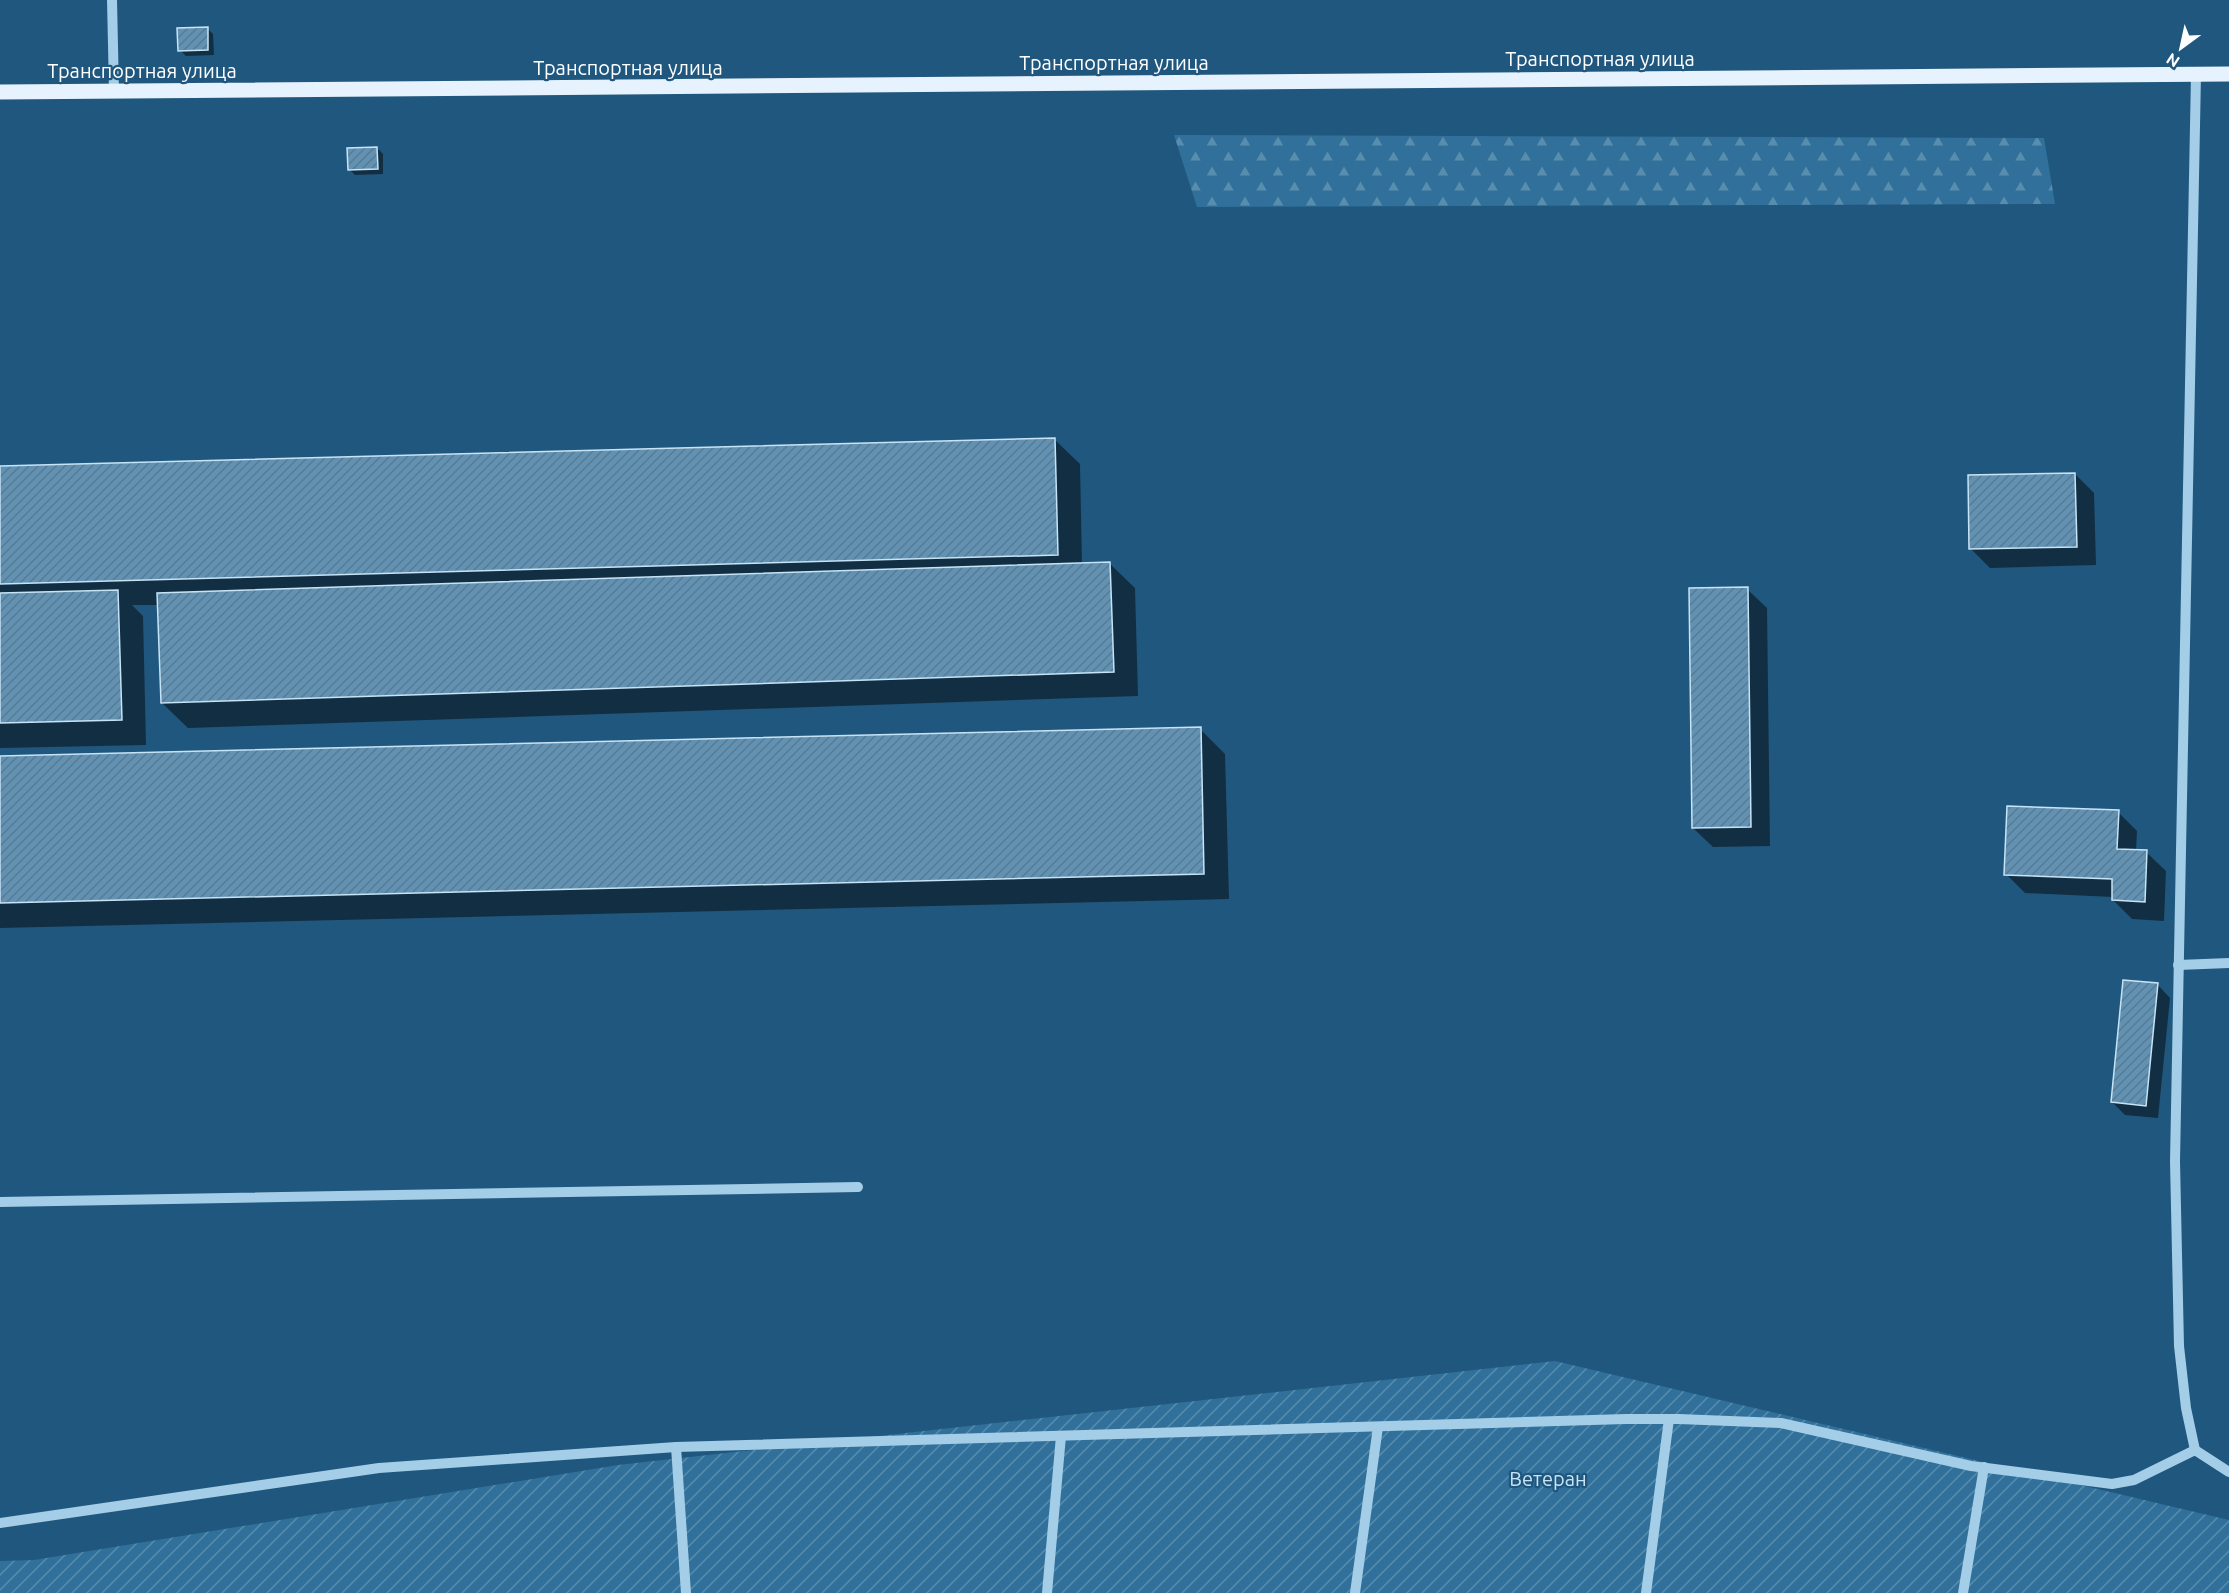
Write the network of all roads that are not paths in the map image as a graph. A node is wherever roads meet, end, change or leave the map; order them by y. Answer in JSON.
{"nodes":[{"id":1,"x":112,"y":0,"type":"edge"},
{"id":2,"x":2196,"y":74,"type":"junction"},
{"id":3,"x":2229,"y":74,"type":"edge"},
{"id":4,"x":114,"y":91,"type":"junction"},
{"id":5,"x":0,"y":92,"type":"edge"},
{"id":6,"x":2229,"y":963,"type":"edge"},
{"id":7,"x":2178,"y":964,"type":"junction"},
{"id":8,"x":858,"y":1187,"type":"dead end"},
{"id":9,"x":0,"y":1202,"type":"edge"},
{"id":10,"x":1669,"y":1419,"type":"junction"},
{"id":11,"x":1378,"y":1427,"type":"junction"},
{"id":12,"x":1061,"y":1436,"type":"junction"},
{"id":13,"x":676,"y":1447,"type":"junction"},
{"id":14,"x":2195,"y":1450,"type":"junction"},
{"id":15,"x":1984,"y":1467,"type":"junction"},
{"id":16,"x":2229,"y":1472,"type":"edge"},
{"id":17,"x":0,"y":1523,"type":"edge"},
{"id":18,"x":686,"y":1593,"type":"edge"},
{"id":19,"x":1047,"y":1593,"type":"edge"},
{"id":20,"x":1355,"y":1593,"type":"edge"},
{"id":21,"x":1646,"y":1593,"type":"edge"},
{"id":22,"x":1963,"y":1593,"type":"edge"}],
"edges":[{"from":1,"to":4,"type":"street"},
{"from":2,"to":3,"type":"main road","name":"Транспортная улица"},
{"from":2,"to":4,"type":"main road","name":"Транспортная улица"},
{"from":2,"to":7,"type":"street"},
{"from":4,"to":5,"type":"main road","name":"Транспортная улица"},
{"from":6,"to":7,"type":"street"},
{"from":7,"to":14,"type":"street"},
{"from":8,"to":9,"type":"street"},
{"from":10,"to":11,"type":"street"},
{"from":10,"to":15,"type":"street"},
{"from":10,"to":21,"type":"street"},
{"from":11,"to":12,"type":"street"},
{"from":11,"to":20,"type":"street"},
{"from":12,"to":13,"type":"street"},
{"from":12,"to":19,"type":"street"},
{"from":13,"to":17,"type":"street"},
{"from":13,"to":18,"type":"street"},
{"from":14,"to":15,"type":"street"},
{"from":14,"to":16,"type":"street"},
{"from":15,"to":22,"type":"street"}]}
